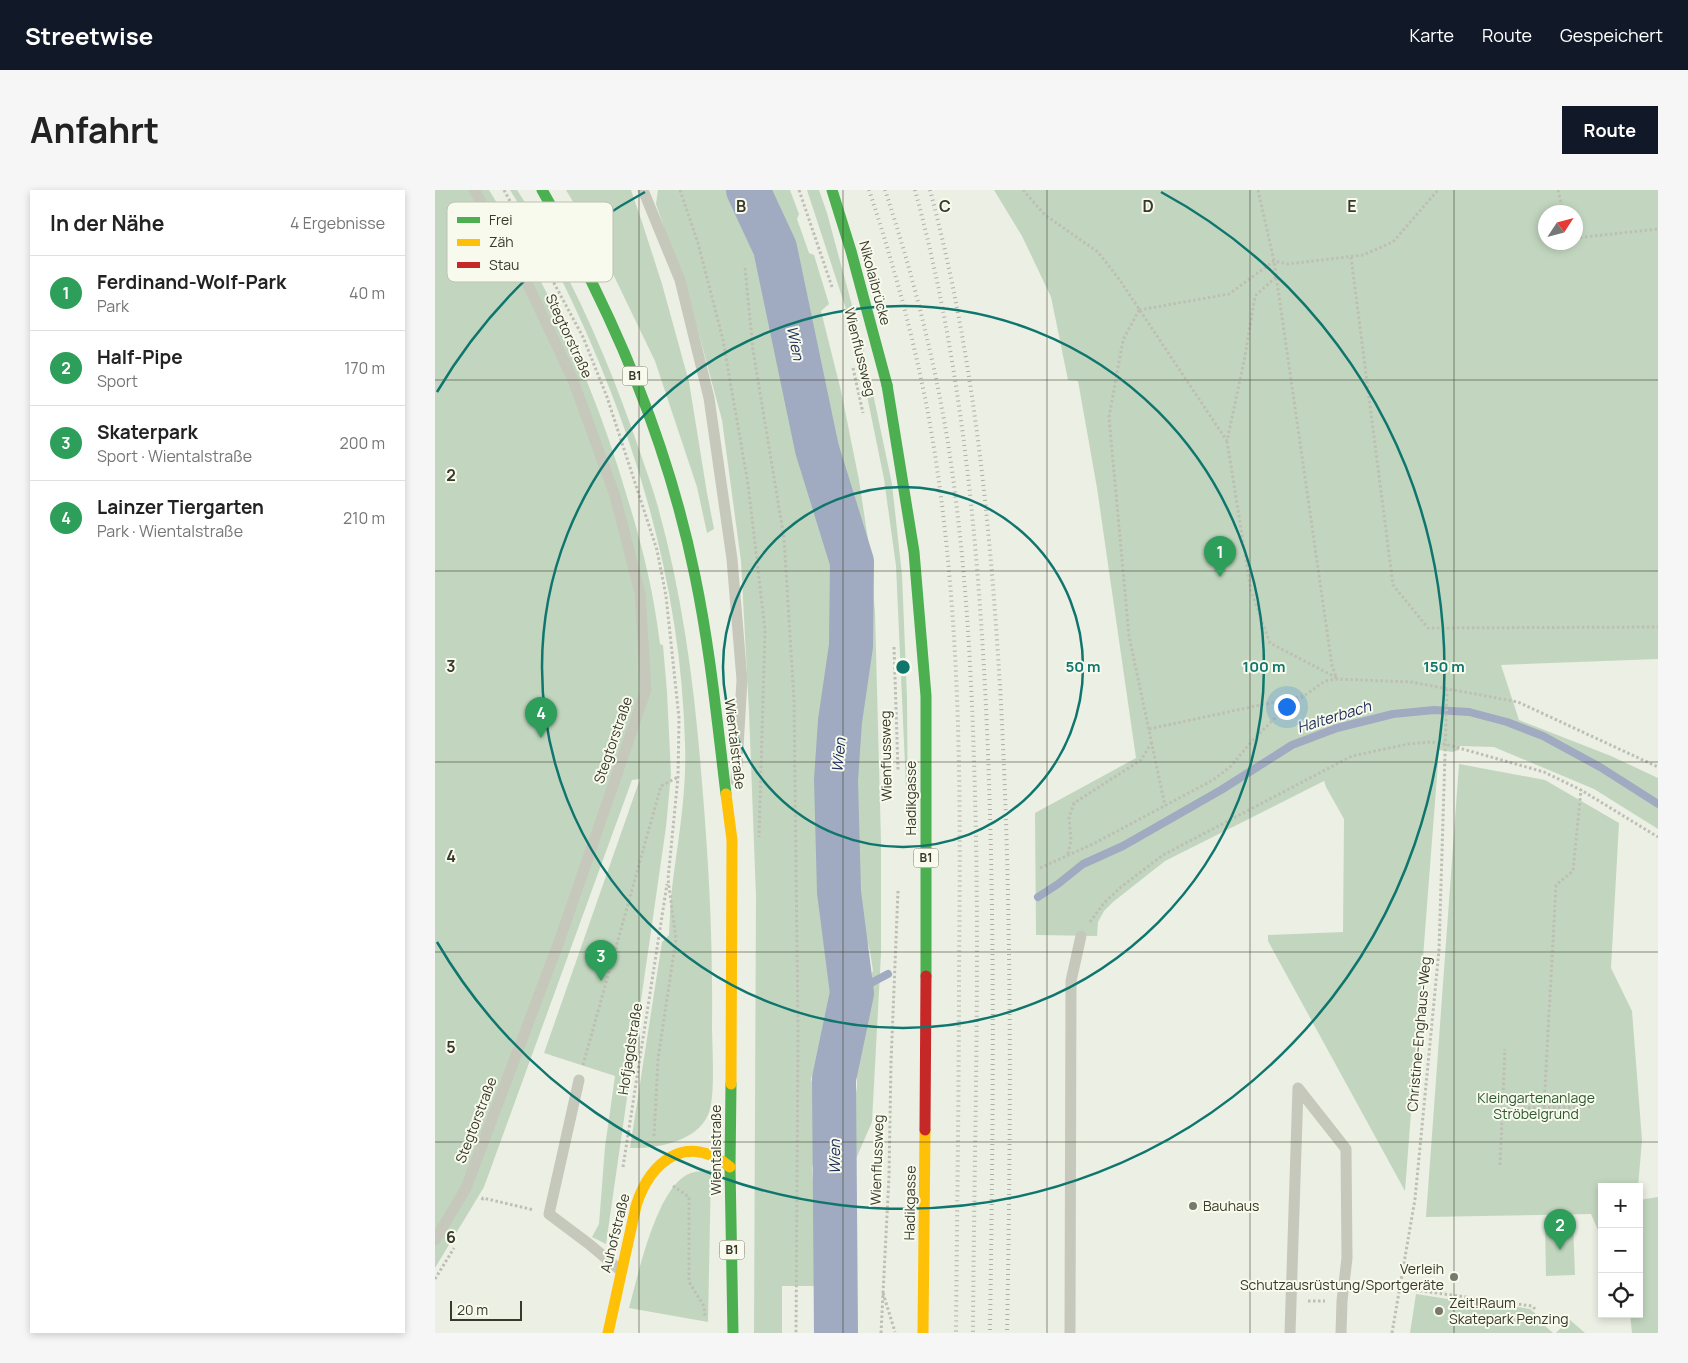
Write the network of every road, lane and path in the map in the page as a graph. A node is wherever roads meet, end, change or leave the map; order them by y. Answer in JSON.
{"nodes":[{"id":1,"x":474,"y":190,"type":"edge"},
{"id":2,"x":542,"y":190,"type":"edge"},
{"id":3,"x":643,"y":190,"type":"edge"},
{"id":4,"x":799,"y":190,"type":"edge"},
{"id":5,"x":832,"y":190,"type":"edge"},
{"id":6,"x":1023,"y":190,"type":"edge"},
{"id":7,"x":1258,"y":190,"type":"edge"},
{"id":8,"x":1438,"y":190,"type":"edge"},
{"id":9,"x":1559,"y":190,"type":"edge"},
{"id":10,"x":481,"y":202,"type":"edge"},
{"id":11,"x":549,"y":202,"type":"edge"},
{"id":12,"x":1562,"y":205,"type":"edge"},
{"id":13,"x":1658,"y":229,"type":"edge"},
{"id":14,"x":1583,"y":237,"type":"edge"},
{"id":15,"x":1351,"y":257,"type":"junction"},
{"id":16,"x":1274,"y":261,"type":"junction"},
{"id":17,"x":745,"y":268,"type":"dead end"},
{"id":18,"x":1276,"y":277,"type":"junction"},
{"id":19,"x":527,"y":282,"type":"edge"},
{"id":20,"x":593,"y":282,"type":"edge"},
{"id":21,"x":832,"y":288,"type":"dead end"},
{"id":22,"x":1139,"y":310,"type":"junction"},
{"id":23,"x":851,"y":359,"type":"dead end"},
{"id":24,"x":887,"y":385,"type":"joint"},
{"id":25,"x":864,"y":416,"type":"dead end"},
{"id":26,"x":1227,"y":441,"type":"junction"},
{"id":27,"x":1658,"y":627,"type":"edge"},
{"id":28,"x":893,"y":640,"type":"dead end"},
{"id":29,"x":1337,"y":679,"type":"junction"},
{"id":30,"x":1447,"y":689,"type":"junction"},
{"id":31,"x":1305,"y":695,"type":"junction"},
{"id":32,"x":1149,"y":730,"type":"junction"},
{"id":33,"x":1152,"y":742,"type":"junction"},
{"id":34,"x":1445,"y":744,"type":"junction"},
{"id":35,"x":1658,"y":767,"type":"edge"},
{"id":36,"x":898,"y":771,"type":"dead end"},
{"id":37,"x":1581,"y":790,"type":"junction"},
{"id":38,"x":1165,"y":806,"type":"junction"},
{"id":39,"x":1658,"y":837,"type":"edge"},
{"id":40,"x":732,"y":840,"type":"junction"},
{"id":41,"x":1067,"y":855,"type":"junction"},
{"id":42,"x":1040,"y":868,"type":"dead end"},
{"id":43,"x":668,"y":878,"type":"junction"},
{"id":44,"x":898,"y":883,"type":"dead end"},
{"id":45,"x":1081,"y":936,"type":"joint"},
{"id":46,"x":1505,"y":1049,"type":"dead end"},
{"id":47,"x":579,"y":1080,"type":"joint"},
{"id":48,"x":1544,"y":1107,"type":"junction"},
{"id":49,"x":1593,"y":1107,"type":"dead end"},
{"id":50,"x":1503,"y":1108,"type":"junction"},
{"id":51,"x":661,"y":1162,"type":"junction"},
{"id":52,"x":1500,"y":1165,"type":"dead end"},
{"id":53,"x":730,"y":1167,"type":"junction"},
{"id":54,"x":622,"y":1172,"type":"dead end"},
{"id":55,"x":479,"y":1205,"type":"dead end"},
{"id":56,"x":549,"y":1214,"type":"junction"},
{"id":57,"x":435,"y":1240,"type":"edge"},
{"id":58,"x":455,"y":1245,"type":"dead end"},
{"id":59,"x":621,"y":1270,"type":"junction"},
{"id":60,"x":435,"y":1279,"type":"edge"},
{"id":61,"x":1399,"y":1288,"type":"junction"},
{"id":62,"x":882,"y":1290,"type":"junction"},
{"id":63,"x":1536,"y":1310,"type":"dead end"},
{"id":64,"x":705,"y":1321,"type":"dead end"},
{"id":65,"x":608,"y":1333,"type":"edge"},
{"id":66,"x":733,"y":1333,"type":"edge"},
{"id":67,"x":796,"y":1333,"type":"edge"},
{"id":68,"x":881,"y":1333,"type":"edge"},
{"id":69,"x":896,"y":1333,"type":"edge"},
{"id":70,"x":923,"y":1333,"type":"edge"},
{"id":71,"x":1070,"y":1333,"type":"edge"},
{"id":72,"x":1290,"y":1333,"type":"edge"},
{"id":73,"x":1341,"y":1333,"type":"edge"},
{"id":74,"x":1392,"y":1333,"type":"edge"}],
"edges":[{"from":1,"to":10,"type":"lane","name":"Stegtorstraße"},
{"from":2,"to":11,"type":"main road","name":"Wientalstraße","number":"B1"},
{"from":3,"to":40,"type":"lane"},
{"from":4,"to":21,"type":"path"},
{"from":5,"to":24,"type":"main road","name":"Nikolaibrücke","number":"B1"},
{"from":6,"to":22,"type":"path"},
{"from":7,"to":16,"type":"path"},
{"from":8,"to":15,"type":"path"},
{"from":9,"to":12,"type":"path"},
{"from":13,"to":14,"type":"path"},
{"from":15,"to":16,"type":"path"},
{"from":15,"to":27,"type":"path"},
{"from":16,"to":18,"type":"path"},
{"from":16,"to":22,"type":"path"},
{"from":17,"to":67,"type":"path"},
{"from":18,"to":26,"type":"path"},
{"from":18,"to":29,"type":"path"},
{"from":19,"to":57,"type":"lane","name":"Stegtorstraße"},
{"from":20,"to":40,"type":"main road","name":"Wientalstraße","number":"B1"},
{"from":22,"to":26,"type":"path"},
{"from":22,"to":32,"type":"path"},
{"from":23,"to":25,"type":"path","name":"Wienflussweg"},
{"from":24,"to":70,"type":"main road","name":"Hadikgasse","number":"B1","bridge":true},
{"from":26,"to":29,"type":"path"},
{"from":28,"to":36,"type":"path","name":"Wienflussweg"},
{"from":29,"to":30,"type":"path"},
{"from":29,"to":31,"type":"path"},
{"from":30,"to":34,"type":"path","name":"Christine-Enghaus-Weg"},
{"from":30,"to":35,"type":"path"},
{"from":31,"to":32,"type":"path"},
{"from":31,"to":38,"type":"path"},
{"from":32,"to":33,"type":"path"},
{"from":33,"to":38,"type":"path"},
{"from":33,"to":41,"type":"path"},
{"from":34,"to":37,"type":"path"},
{"from":34,"to":45,"type":"path"},
{"from":34,"to":61,"type":"path","name":"Christine-Enghaus-Weg"},
{"from":37,"to":39,"type":"path"},
{"from":37,"to":48,"type":"path"},
{"from":38,"to":41,"type":"path"},
{"from":40,"to":53,"type":"main road","name":"Wientalstraße","number":"B1"},
{"from":41,"to":42,"type":"path"},
{"from":43,"to":47,"type":"path","name":"Hofjagdstraße"},
{"from":43,"to":51,"type":"path","name":"Hofjagdstraße"},
{"from":43,"to":54,"type":"path","name":"Hofjagdstraße"},
{"from":44,"to":62,"type":"path","name":"Wienflussweg"},
{"from":45,"to":71,"type":"lane"},
{"from":46,"to":50,"type":"path"},
{"from":47,"to":56,"type":"lane"},
{"from":48,"to":49,"type":"path"},
{"from":48,"to":50,"type":"path"},
{"from":50,"to":52,"type":"path"},
{"from":51,"to":53,"type":"main road"},
{"from":51,"to":59,"type":"main road","name":"Auhofstraße"},
{"from":51,"to":64,"type":"path","name":"Hofjagdstraße"},
{"from":53,"to":66,"type":"main road","name":"Wientalstraße","number":"B1"},
{"from":55,"to":56,"type":"path"},
{"from":56,"to":59,"type":"lane"},
{"from":58,"to":60,"type":"path"},
{"from":59,"to":65,"type":"main road","name":"Auhofstraße"},
{"from":61,"to":63,"type":"path"},
{"from":61,"to":74,"type":"path","name":"Christine-Enghaus-Weg"},
{"from":62,"to":68,"type":"path","name":"Wienflussweg"},
{"from":62,"to":69,"type":"path"},
{"from":72,"to":73,"type":"lane"}]}
